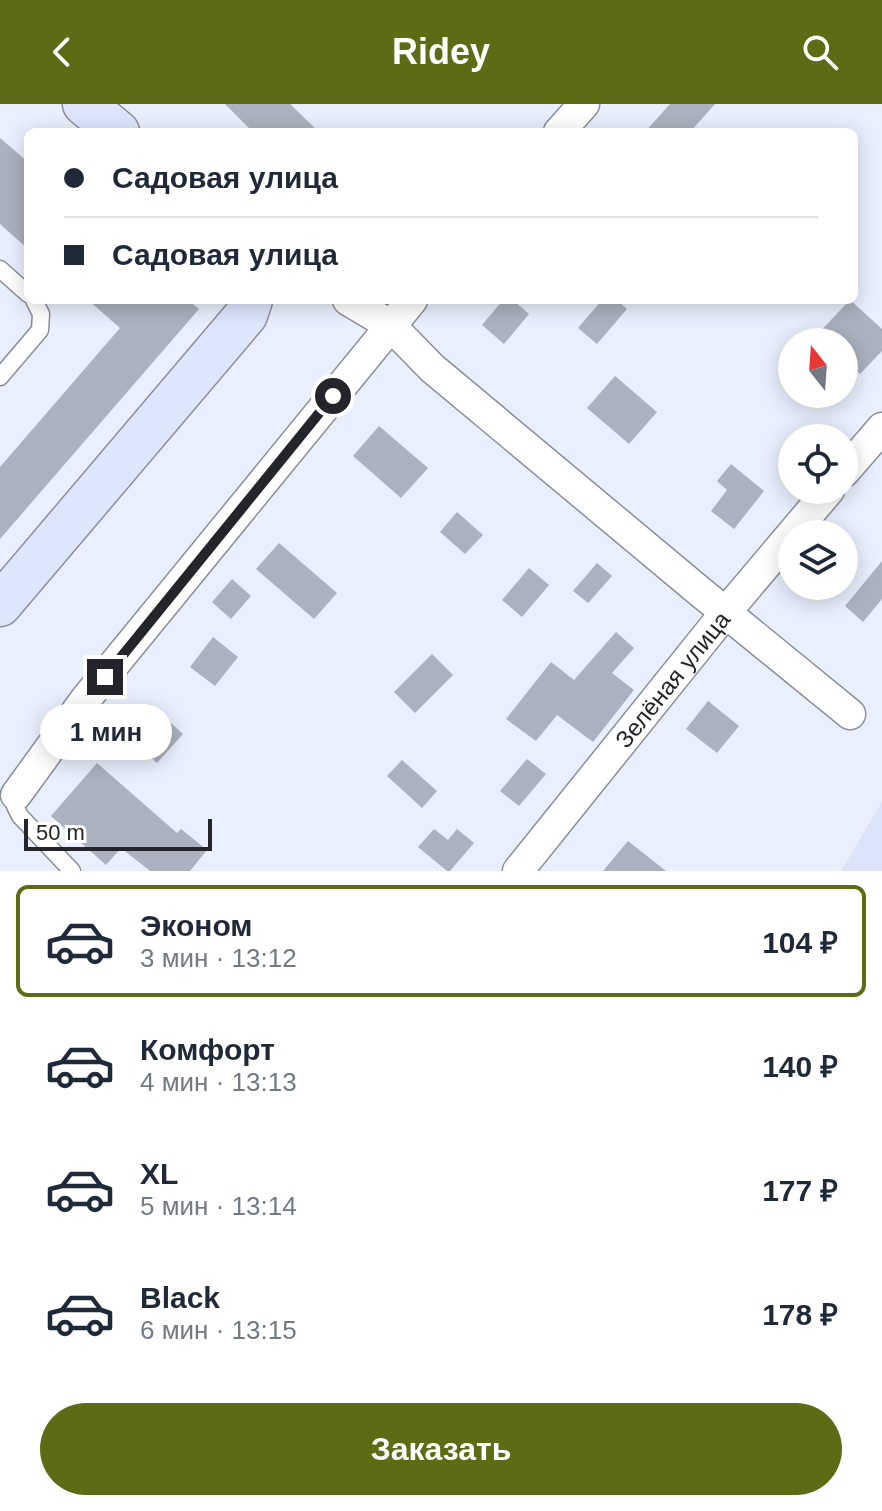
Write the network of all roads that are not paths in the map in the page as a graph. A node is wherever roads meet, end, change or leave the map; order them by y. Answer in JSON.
{"nodes":[{"id":1,"x":84,"y":104,"type":"edge"},
{"id":2,"x":584,"y":104,"type":"edge"},
{"id":3,"x":113,"y":128,"type":"edge"},
{"id":4,"x":563,"y":128,"type":"edge"},
{"id":5,"x":0,"y":269,"type":"edge"},
{"id":6,"x":24,"y":290,"type":"edge"},
{"id":7,"x":36,"y":304,"type":"edge"},
{"id":8,"x":250,"y":304,"type":"edge"},
{"id":9,"x":355,"y":304,"type":"edge"},
{"id":10,"x":408,"y":304,"type":"edge"},
{"id":11,"x":390,"y":325,"type":"junction"},
{"id":12,"x":0,"y":377,"type":"edge"},
{"id":13,"x":882,"y":428,"type":"edge"},
{"id":14,"x":858,"y":456,"type":"edge"},
{"id":15,"x":817,"y":504,"type":"edge"},
{"id":16,"x":0,"y":605,"type":"edge"},
{"id":17,"x":726,"y":612,"type":"junction"},
{"id":18,"x":850,"y":714,"type":"dead end"},
{"id":19,"x":16,"y":795,"type":"joint"},
{"id":20,"x":72,"y":871,"type":"edge"},
{"id":21,"x":518,"y":871,"type":"edge"}],
"edges":[{"from":1,"to":3,"type":"main road"},
{"from":2,"to":4,"type":"street"},
{"from":5,"to":6,"type":"lane"},
{"from":7,"to":12,"type":"lane"},
{"from":8,"to":16,"type":"main road"},
{"from":9,"to":11,"type":"street"},
{"from":10,"to":11,"type":"street"},
{"from":11,"to":17,"type":"street"},
{"from":11,"to":19,"type":"street"},
{"from":13,"to":14,"type":"street"},
{"from":15,"to":17,"type":"street","name":"Зелёная улица"},
{"from":17,"to":18,"type":"street"},
{"from":17,"to":21,"type":"street","name":"Зелёная улица"},
{"from":19,"to":20,"type":"lane"}]}
